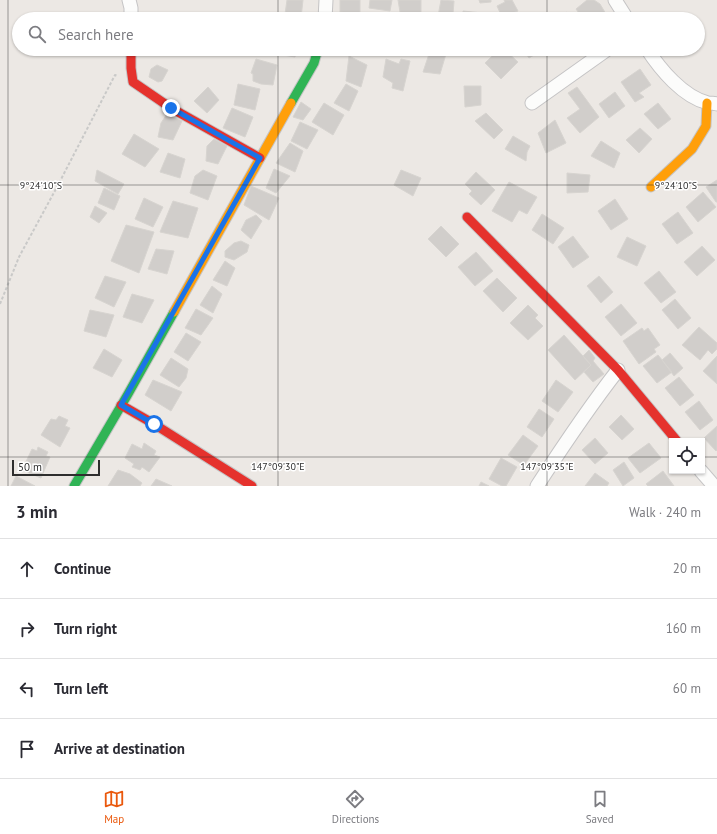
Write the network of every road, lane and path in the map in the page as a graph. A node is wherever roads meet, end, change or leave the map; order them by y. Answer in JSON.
{"nodes":[{"id":1,"x":129,"y":0,"type":"edge"},
{"id":2,"x":326,"y":0,"type":"edge"},
{"id":3,"x":615,"y":0,"type":"edge"},
{"id":4,"x":131,"y":12,"type":"edge"},
{"id":5,"x":325,"y":12,"type":"edge"},
{"id":6,"x":623,"y":12,"type":"edge"},
{"id":7,"x":131,"y":56,"type":"edge"},
{"id":8,"x":316,"y":56,"type":"edge"},
{"id":9,"x":598,"y":56,"type":"edge"},
{"id":10,"x":652,"y":56,"type":"edge"},
{"id":11,"x":133,"y":82,"type":"junction"},
{"id":12,"x":532,"y":103,"type":"dead end"},
{"id":13,"x":712,"y":103,"type":"edge"},
{"id":14,"x":260,"y":158,"type":"junction"},
{"id":15,"x":651,"y":187,"type":"dead end"},
{"id":16,"x":468,"y":217,"type":"dead end"},
{"id":17,"x":0,"y":304,"type":"edge"},
{"id":18,"x":618,"y":370,"type":"junction"},
{"id":19,"x":121,"y":405,"type":"junction"},
{"id":20,"x":675,"y":438,"type":"edge"},
{"id":21,"x":704,"y":474,"type":"edge"},
{"id":22,"x":714,"y":484,"type":"edge"},
{"id":23,"x":74,"y":486,"type":"edge"},
{"id":24,"x":252,"y":486,"type":"edge"},
{"id":25,"x":537,"y":486,"type":"edge"}],
"edges":[{"from":1,"to":4,"type":"street"},
{"from":2,"to":5,"type":"street"},
{"from":3,"to":6,"type":"street"},
{"from":7,"to":11,"type":"street"},
{"from":8,"to":14,"type":"street"},
{"from":9,"to":12,"type":"street"},
{"from":10,"to":13,"type":"street"},
{"from":11,"to":14,"type":"street"},
{"from":11,"to":17,"type":"path"},
{"from":13,"to":15,"type":"street"},
{"from":14,"to":19,"type":"street"},
{"from":16,"to":18,"type":"street"},
{"from":18,"to":20,"type":"street"},
{"from":18,"to":25,"type":"street"},
{"from":19,"to":23,"type":"street"},
{"from":19,"to":24,"type":"street"},
{"from":21,"to":22,"type":"street"}]}
